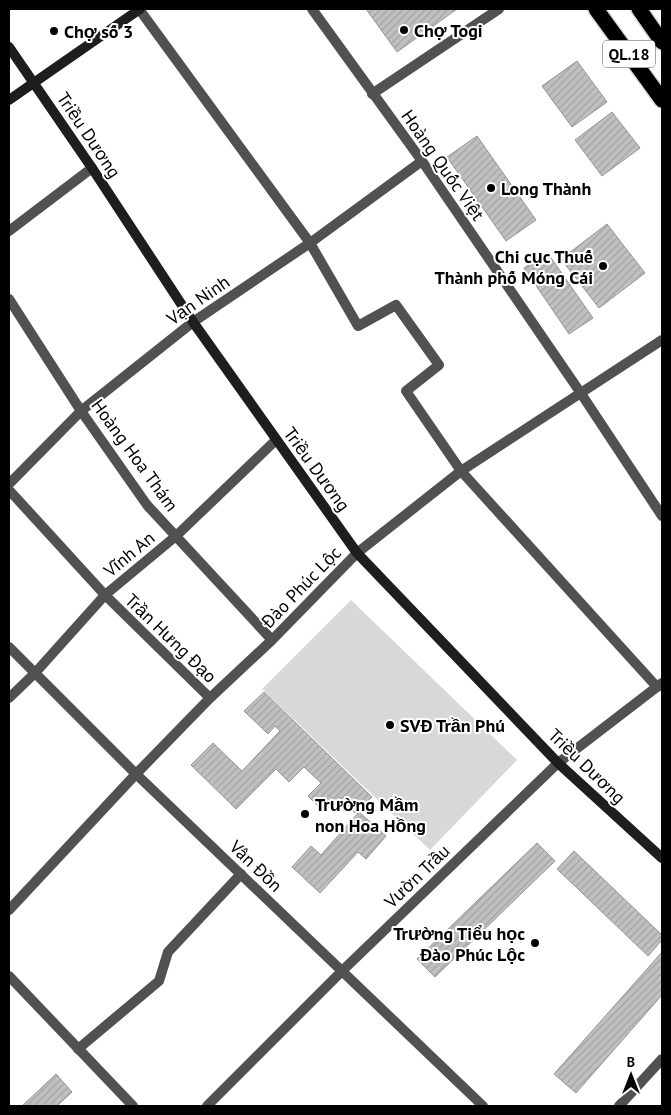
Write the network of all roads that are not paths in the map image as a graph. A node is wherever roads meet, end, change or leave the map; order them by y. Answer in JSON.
{"nodes":[{"id":1,"x":139,"y":9,"type":"edge"},
{"id":2,"x":312,"y":9,"type":"edge"},
{"id":3,"x":499,"y":9,"type":"edge"},
{"id":4,"x":596,"y":9,"type":"edge"},
{"id":5,"x":638,"y":9,"type":"edge"},
{"id":6,"x":662,"y":42,"type":"edge"},
{"id":7,"x":9,"y":47,"type":"edge"},
{"id":8,"x":33,"y":82,"type":"junction"},
{"id":9,"x":372,"y":94,"type":"junction"},
{"id":10,"x":9,"y":100,"type":"edge"},
{"id":11,"x":662,"y":100,"type":"edge"},
{"id":12,"x":422,"y":161,"type":"junction"},
{"id":13,"x":92,"y":168,"type":"junction"},
{"id":14,"x":9,"y":231,"type":"edge"},
{"id":15,"x":310,"y":243,"type":"junction"},
{"id":16,"x":9,"y":299,"type":"edge"},
{"id":17,"x":193,"y":322,"type":"junction"},
{"id":18,"x":662,"y":340,"type":"edge"},
{"id":19,"x":580,"y":392,"type":"junction"},
{"id":20,"x":81,"y":411,"type":"junction"},
{"id":21,"x":276,"y":440,"type":"junction"},
{"id":22,"x":461,"y":471,"type":"junction"},
{"id":23,"x":9,"y":484,"type":"edge"},
{"id":24,"x":9,"y":490,"type":"edge"},
{"id":25,"x":662,"y":516,"type":"edge"},
{"id":26,"x":176,"y":536,"type":"junction"},
{"id":27,"x":357,"y":553,"type":"junction"},
{"id":28,"x":105,"y":596,"type":"junction"},
{"id":29,"x":272,"y":640,"type":"junction"},
{"id":30,"x":9,"y":647,"type":"edge"},
{"id":31,"x":35,"y":673,"type":"junction"},
{"id":32,"x":660,"y":685,"type":"edge"},
{"id":33,"x":9,"y":698,"type":"edge"},
{"id":34,"x":210,"y":698,"type":"junction"},
{"id":35,"x":558,"y":763,"type":"junction"},
{"id":36,"x":136,"y":774,"type":"junction"},
{"id":37,"x":662,"y":858,"type":"edge"},
{"id":38,"x":241,"y":874,"type":"junction"},
{"id":39,"x":9,"y":910,"type":"edge"},
{"id":40,"x":342,"y":971,"type":"junction"},
{"id":41,"x":9,"y":976,"type":"edge"},
{"id":42,"x":78,"y":1050,"type":"junction"},
{"id":43,"x":662,"y":1059,"type":"edge"},
{"id":44,"x":132,"y":1106,"type":"edge"},
{"id":45,"x":207,"y":1106,"type":"edge"},
{"id":46,"x":482,"y":1106,"type":"edge"},
{"id":47,"x":619,"y":1106,"type":"edge"}],
"edges":[{"from":1,"to":8,"type":"street"},
{"from":1,"to":15,"type":"street"},
{"from":2,"to":9,"type":"street","name":"Hoàng Quốc Việt"},
{"from":3,"to":9,"type":"street"},
{"from":4,"to":11,"type":"highway","number":"QL.18"},
{"from":5,"to":6,"type":"highway","number":"QL.18"},
{"from":7,"to":8,"type":"street","name":"Triều Dương"},
{"from":8,"to":10,"type":"street"},
{"from":8,"to":13,"type":"street","name":"Triều Dương"},
{"from":9,"to":12,"type":"street","name":"Hoàng Quốc Việt"},
{"from":12,"to":15,"type":"street","name":"Vạn Ninh"},
{"from":12,"to":19,"type":"street","name":"Hoàng Quốc Việt"},
{"from":13,"to":14,"type":"street"},
{"from":13,"to":17,"type":"street","name":"Triều Dương"},
{"from":15,"to":17,"type":"street","name":"Vạn Ninh"},
{"from":15,"to":22,"type":"street"},
{"from":16,"to":20,"type":"street","name":"Hoàng Hoa Thám"},
{"from":17,"to":20,"type":"street","name":"Vạn Ninh"},
{"from":17,"to":21,"type":"street","name":"Triều Dương"},
{"from":18,"to":19,"type":"street","name":"Đào Phúc Lộc"},
{"from":19,"to":22,"type":"street","name":"Đào Phúc Lộc"},
{"from":19,"to":25,"type":"street","name":"Hoàng Quốc Việt"},
{"from":20,"to":23,"type":"street","name":"Vạn Ninh"},
{"from":20,"to":26,"type":"street","name":"Hoàng Hoa Thám"},
{"from":21,"to":26,"type":"street","name":"Vĩnh An"},
{"from":21,"to":27,"type":"street","name":"Triều Dương"},
{"from":22,"to":27,"type":"street","name":"Đào Phúc Lộc"},
{"from":22,"to":32,"type":"street"},
{"from":24,"to":28,"type":"street","name":"Trần Hưng Đạo"},
{"from":26,"to":28,"type":"street","name":"Vĩnh An"},
{"from":26,"to":29,"type":"street","name":"Hoàng Hoa Thám"},
{"from":27,"to":29,"type":"street","name":"Đào Phúc Lộc"},
{"from":27,"to":35,"type":"street","name":"Triều Dương"},
{"from":28,"to":31,"type":"street","name":"Vĩnh An"},
{"from":28,"to":34,"type":"street","name":"Trần Hưng Đạo"},
{"from":29,"to":34,"type":"street","name":"Đào Phúc Lộc"},
{"from":30,"to":31,"type":"street","name":"Vân Đồn"},
{"from":31,"to":33,"type":"street","name":"Vĩnh An"},
{"from":31,"to":36,"type":"street","name":"Vân Đồn"},
{"from":32,"to":35,"type":"street","name":"Vườn Trầu"},
{"from":34,"to":36,"type":"street","name":"Đào Phúc Lộc"},
{"from":35,"to":37,"type":"street","name":"Triều Dương"},
{"from":35,"to":40,"type":"street","name":"Vườn Trầu"},
{"from":36,"to":38,"type":"street","name":"Vân Đồn"},
{"from":36,"to":39,"type":"street","name":"Đào Phúc Lộc"},
{"from":38,"to":40,"type":"street","name":"Vân Đồn"},
{"from":38,"to":42,"type":"street"},
{"from":40,"to":45,"type":"street","name":"Vườn Trầu"},
{"from":40,"to":46,"type":"street","name":"Vân Đồn"},
{"from":41,"to":42,"type":"street"},
{"from":42,"to":44,"type":"street"},
{"from":43,"to":47,"type":"street"}]}
